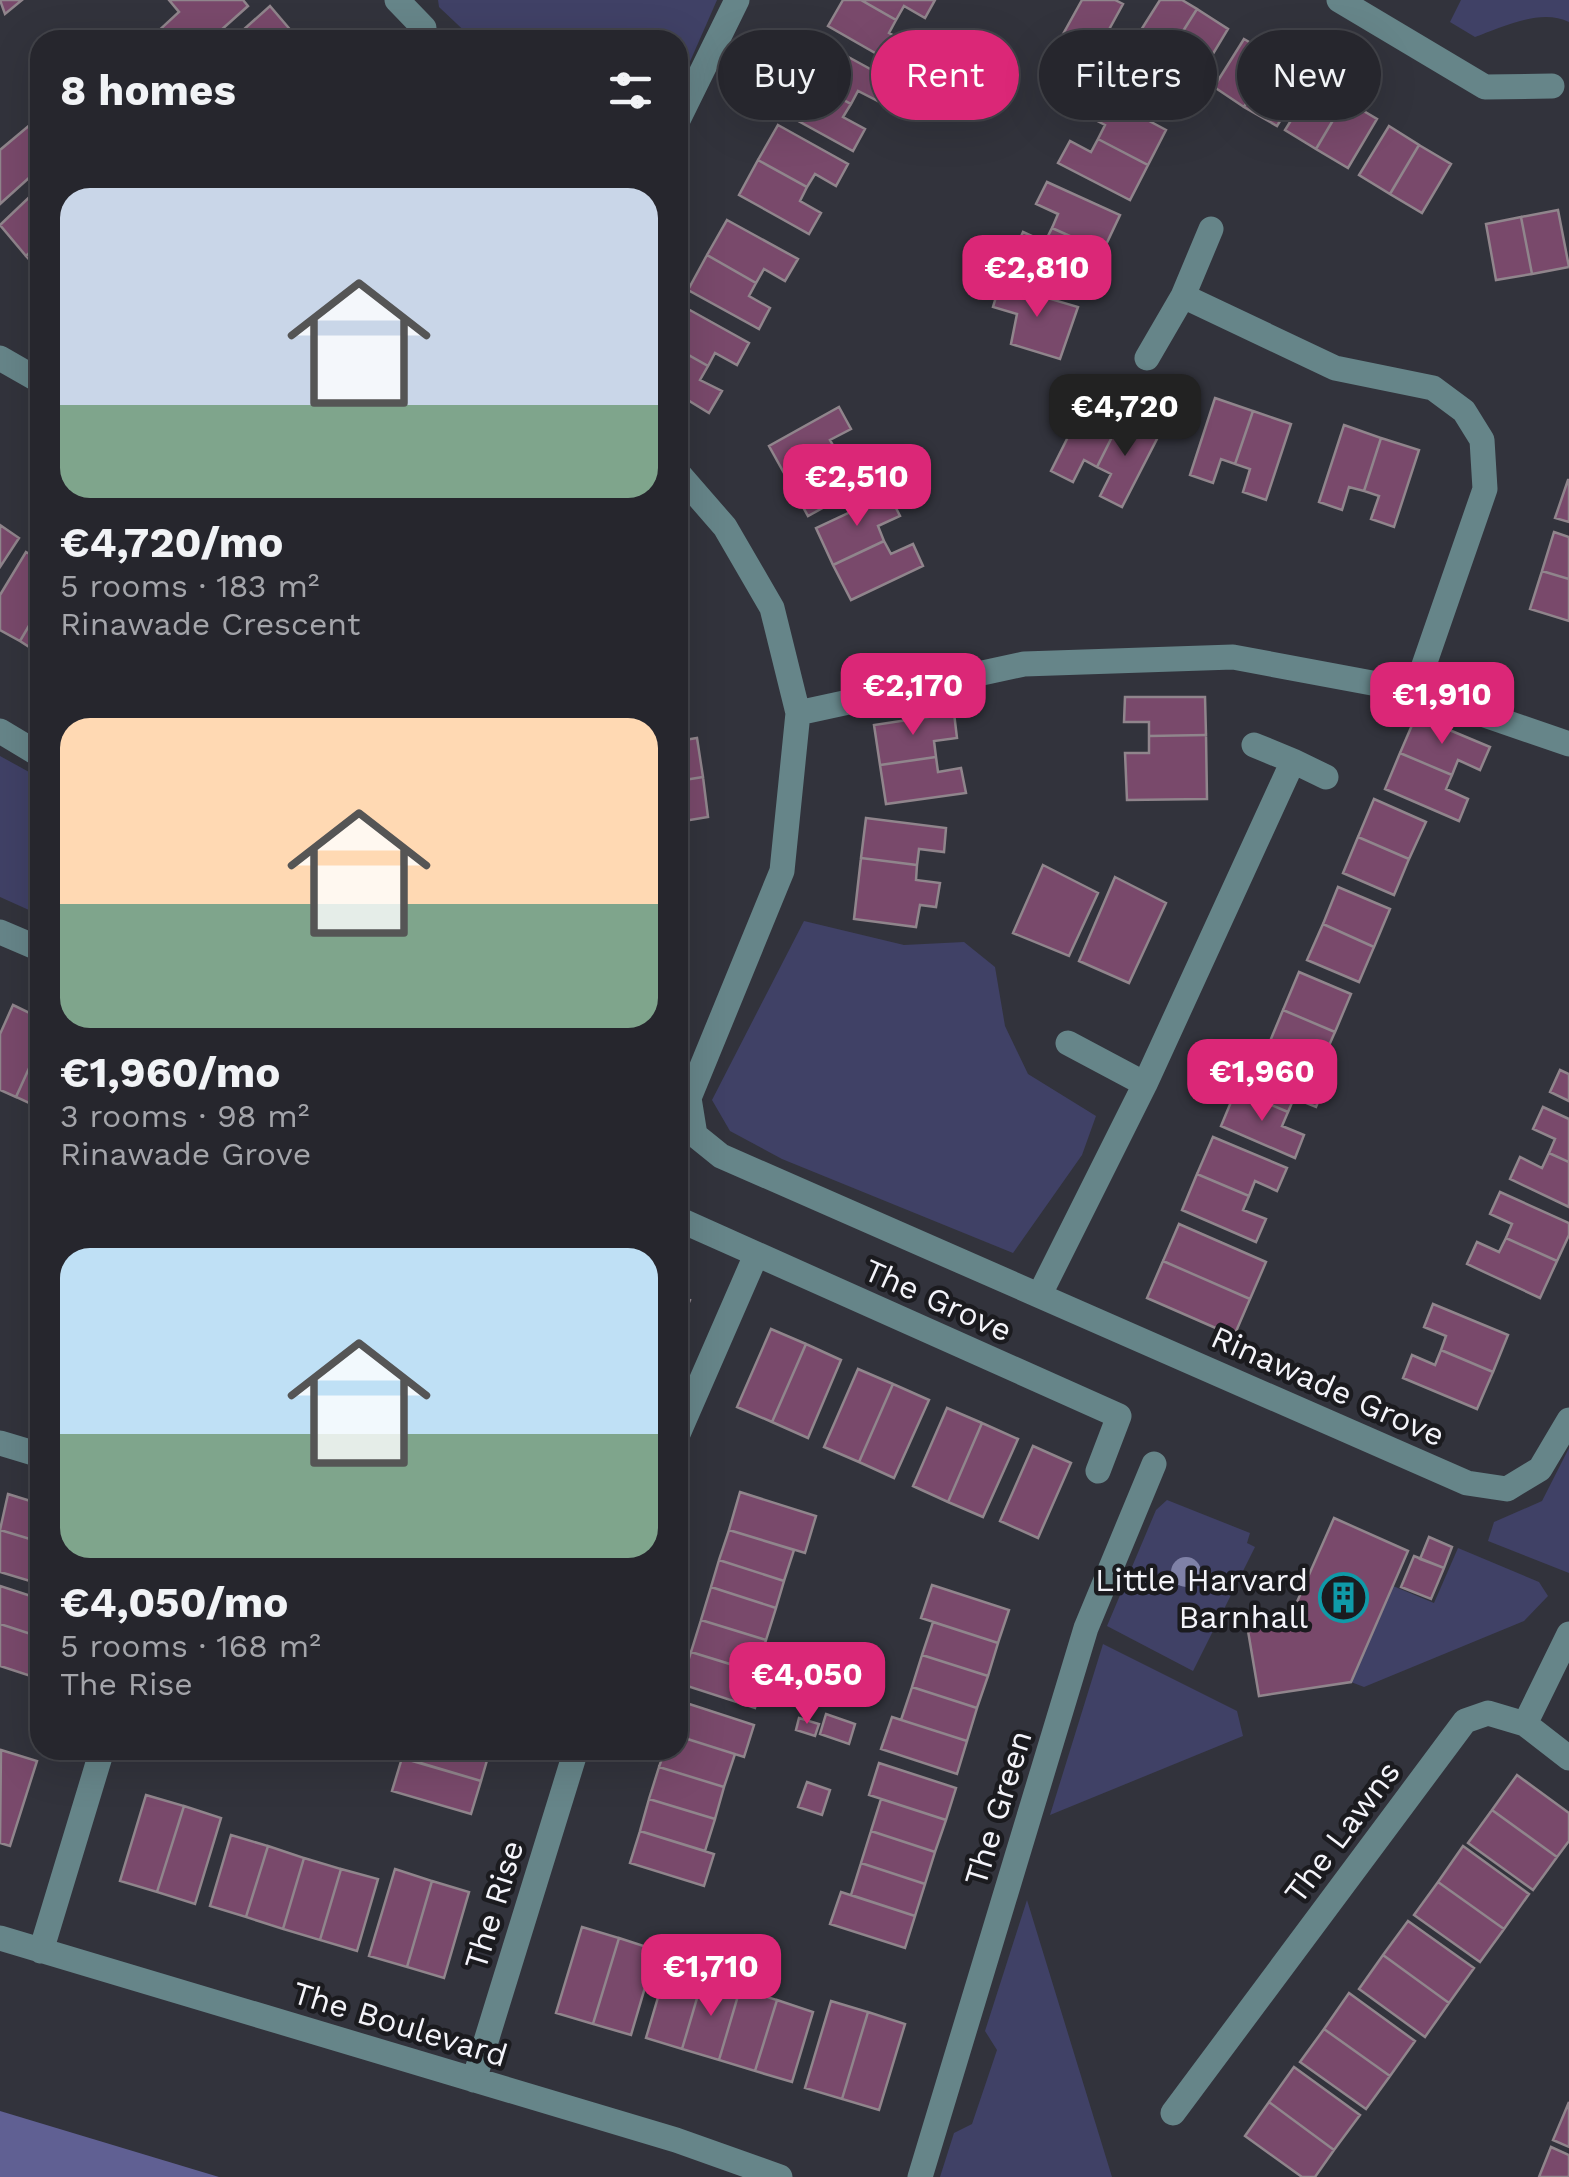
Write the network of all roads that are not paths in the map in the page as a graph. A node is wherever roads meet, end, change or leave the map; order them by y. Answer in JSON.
{"nodes":[{"id":1,"x":397,"y":0,"type":"edge"},
{"id":2,"x":737,"y":0,"type":"edge"},
{"id":3,"x":1340,"y":0,"type":"edge"},
{"id":4,"x":424,"y":28,"type":"dead end"},
{"id":5,"x":1552,"y":86,"type":"dead end"},
{"id":6,"x":688,"y":100,"type":"edge"},
{"id":7,"x":1211,"y":228,"type":"dead end"},
{"id":8,"x":1183,"y":296,"type":"junction"},
{"id":9,"x":0,"y":358,"type":"edge"},
{"id":10,"x":1147,"y":358,"type":"dead end"},
{"id":11,"x":30,"y":375,"type":"edge"},
{"id":12,"x":688,"y":485,"type":"edge"},
{"id":13,"x":1415,"y":690,"type":"junction"},
{"id":14,"x":798,"y":713,"type":"junction"},
{"id":15,"x":0,"y":731,"type":"edge"},
{"id":16,"x":1569,"y":744,"type":"edge"},
{"id":17,"x":1254,"y":745,"type":"dead end"},
{"id":18,"x":30,"y":748,"type":"edge"},
{"id":19,"x":1293,"y":760,"type":"junction"},
{"id":20,"x":1326,"y":777,"type":"dead end"},
{"id":21,"x":0,"y":932,"type":"edge"},
{"id":22,"x":30,"y":946,"type":"edge"},
{"id":23,"x":1068,"y":1043,"type":"dead end"},
{"id":24,"x":1145,"y":1084,"type":"junction"},
{"id":25,"x":688,"y":1224,"type":"edge"},
{"id":26,"x":756,"y":1255,"type":"junction"},
{"id":27,"x":1040,"y":1294,"type":"junction"},
{"id":28,"x":688,"y":1411,"type":"edge"},
{"id":29,"x":1569,"y":1420,"type":"edge"},
{"id":30,"x":0,"y":1443,"type":"edge"},
{"id":31,"x":30,"y":1453,"type":"edge"},
{"id":32,"x":1154,"y":1464,"type":"dead end"},
{"id":33,"x":1098,"y":1471,"type":"dead end"},
{"id":34,"x":1569,"y":1634,"type":"edge"},
{"id":35,"x":1526,"y":1724,"type":"junction"},
{"id":36,"x":1569,"y":1758,"type":"edge"},
{"id":37,"x":99,"y":1760,"type":"edge"},
{"id":38,"x":573,"y":1760,"type":"edge"},
{"id":39,"x":0,"y":1938,"type":"edge"},
{"id":40,"x":42,"y":1951,"type":"junction"},
{"id":41,"x":474,"y":2080,"type":"junction"},
{"id":42,"x":1173,"y":2113,"type":"dead end"},
{"id":43,"x":780,"y":2177,"type":"edge"},
{"id":44,"x":920,"y":2177,"type":"edge"}],
"edges":[{"from":1,"to":4,"type":"street"},
{"from":2,"to":6,"type":"street"},
{"from":3,"to":5,"type":"street"},
{"from":7,"to":8,"type":"street"},
{"from":8,"to":10,"type":"street"},
{"from":8,"to":13,"type":"street"},
{"from":9,"to":11,"type":"street"},
{"from":12,"to":14,"type":"street"},
{"from":13,"to":14,"type":"street"},
{"from":13,"to":16,"type":"street"},
{"from":14,"to":27,"type":"street","name":"Rinawade Grove"},
{"from":15,"to":18,"type":"street"},
{"from":17,"to":19,"type":"street"},
{"from":19,"to":20,"type":"street"},
{"from":19,"to":24,"type":"street"},
{"from":21,"to":22,"type":"street"},
{"from":23,"to":24,"type":"street"},
{"from":24,"to":27,"type":"street"},
{"from":25,"to":26,"type":"street","name":"The Grove"},
{"from":26,"to":28,"type":"street"},
{"from":26,"to":33,"type":"street","name":"The Grove"},
{"from":27,"to":29,"type":"street","name":"Rinawade Grove"},
{"from":30,"to":31,"type":"street"},
{"from":32,"to":44,"type":"street","name":"The Green"},
{"from":34,"to":35,"type":"street"},
{"from":35,"to":36,"type":"street"},
{"from":35,"to":42,"type":"street","name":"The Lawns"},
{"from":37,"to":40,"type":"street"},
{"from":38,"to":41,"type":"street","name":"The Rise"},
{"from":39,"to":40,"type":"street","name":"The Boulevard"},
{"from":40,"to":41,"type":"street","name":"The Boulevard"},
{"from":41,"to":43,"type":"street","name":"The Boulevard"}]}
